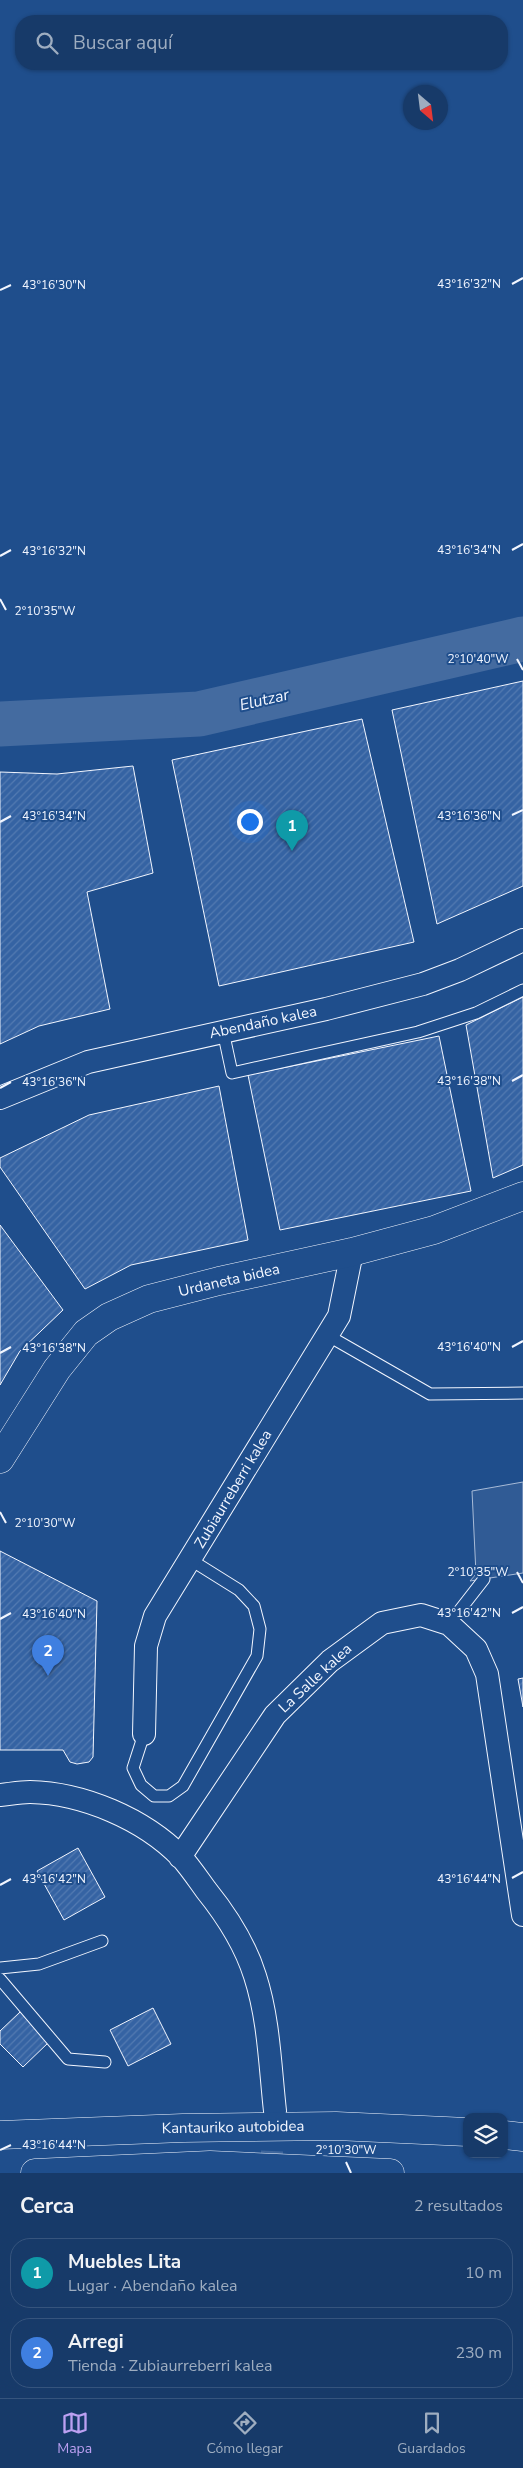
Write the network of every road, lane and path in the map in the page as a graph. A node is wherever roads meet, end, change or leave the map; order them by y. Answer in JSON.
{"nodes":[{"id":1,"x":523,"y":940,"type":"edge"},
{"id":2,"x":523,"y":990,"type":"edge"},
{"id":3,"x":223,"y":1031,"type":"junction"},
{"id":4,"x":0,"y":1098,"type":"edge"},
{"id":5,"x":523,"y":1196,"type":"edge"},
{"id":6,"x":352,"y":1252,"type":"junction"},
{"id":7,"x":327,"y":1335,"type":"junction"},
{"id":8,"x":523,"y":1392,"type":"edge"},
{"id":9,"x":0,"y":1459,"type":"edge"},
{"id":10,"x":191,"y":1560,"type":"junction"},
{"id":11,"x":484,"y":1579,"type":"dead end"},
{"id":12,"x":449,"y":1624,"type":"junction"},
{"id":13,"x":144,"y":1734,"type":"joint"},
{"id":14,"x":0,"y":1796,"type":"edge"},
{"id":15,"x":180,"y":1857,"type":"junction"},
{"id":16,"x":523,"y":1915,"type":"edge"},
{"id":17,"x":102,"y":1941,"type":"dead end"},
{"id":18,"x":0,"y":1968,"type":"edge"},
{"id":19,"x":0,"y":1979,"type":"edge"},
{"id":20,"x":105,"y":2062,"type":"dead end"},
{"id":21,"x":274,"y":2111,"type":"tunnel mouth"},
{"id":22,"x":463,"y":2132,"type":"edge"},
{"id":23,"x":0,"y":2135,"type":"edge"},
{"id":24,"x":508,"y":2135,"type":"edge"},
{"id":25,"x":523,"y":2137,"type":"edge"},
{"id":26,"x":34,"y":2173,"type":"edge"},
{"id":27,"x":390,"y":2173,"type":"edge"}],
"edges":[{"from":1,"to":3,"type":"street","name":"Abendaño kalea"},
{"from":2,"to":3,"type":"lane"},
{"from":3,"to":4,"type":"street","name":"Abendaño kalea"},
{"from":5,"to":6,"type":"main road","name":"Urdaneta bidea"},
{"from":6,"to":7,"type":"street","name":"Zubiaurreberri kalea"},
{"from":6,"to":9,"type":"main road","name":"Urdaneta bidea"},
{"from":7,"to":8,"type":"lane"},
{"from":7,"to":10,"type":"street","name":"Zubiaurreberri kalea"},
{"from":10,"to":13,"type":"street","name":"Zubiaurreberri kalea"},
{"from":10,"to":13,"type":"lane"},
{"from":11,"to":12,"type":"lane"},
{"from":12,"to":15,"type":"street","name":"La Salle kalea"},
{"from":12,"to":16,"type":"street","name":"La Salle kalea"},
{"from":14,"to":15,"type":"street"},
{"from":15,"to":21,"type":"street"},
{"from":17,"to":18,"type":"lane"},
{"from":19,"to":20,"type":"lane"},
{"from":22,"to":23,"type":"main road","name":"Kantauriko autobidea"},
{"from":24,"to":25,"type":"main road"},
{"from":26,"to":27,"type":"main road"}]}
